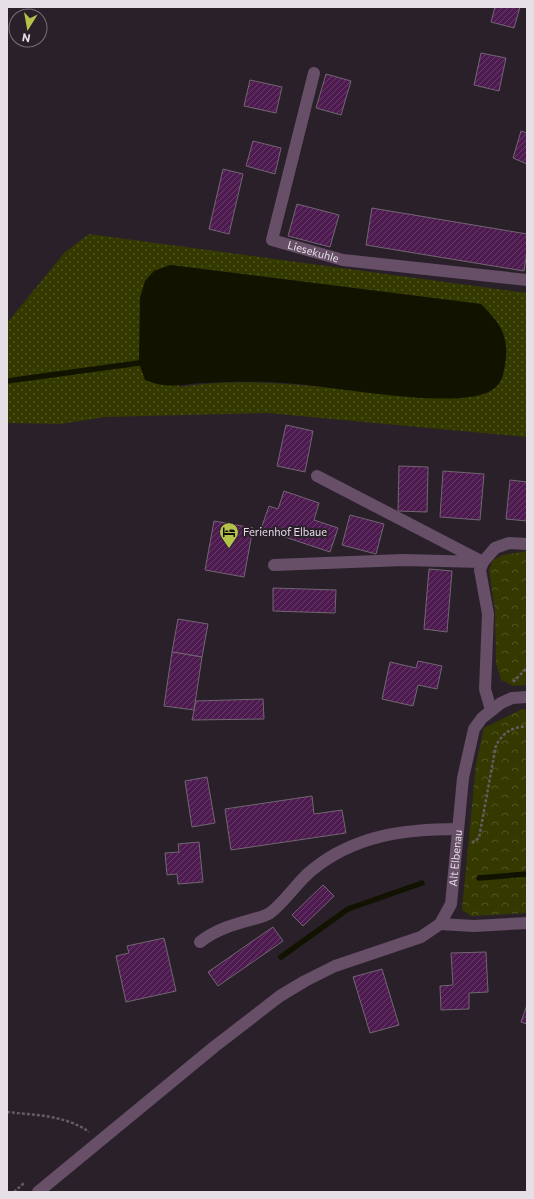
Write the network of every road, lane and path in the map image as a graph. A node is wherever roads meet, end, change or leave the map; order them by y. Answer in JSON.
{"nodes":[{"id":1,"x":314,"y":73,"type":"dead end"},
{"id":2,"x":527,"y":280,"type":"edge"},
{"id":3,"x":317,"y":476,"type":"dead end"},
{"id":4,"x":527,"y":544,"type":"edge"},
{"id":5,"x":483,"y":562,"type":"junction"},
{"id":6,"x":274,"y":565,"type":"dead end"},
{"id":7,"x":527,"y":697,"type":"edge"},
{"id":8,"x":491,"y":710,"type":"junction"},
{"id":9,"x":527,"y":726,"type":"edge"},
{"id":10,"x":458,"y":829,"type":"junction"},
{"id":11,"x":455,"y":856,"type":"junction"},
{"id":12,"x":527,"y":923,"type":"edge"},
{"id":13,"x":440,"y":924,"type":"junction"},
{"id":14,"x":200,"y":942,"type":"dead end"},
{"id":15,"x":7,"y":1112,"type":"edge"},
{"id":16,"x":97,"y":1142,"type":"junction"},
{"id":17,"x":38,"y":1192,"type":"edge"}],
"edges":[{"from":1,"to":2,"type":"street","name":"Liesekuhle"},
{"from":3,"to":5,"type":"street"},
{"from":4,"to":5,"type":"street"},
{"from":5,"to":6,"type":"street"},
{"from":5,"to":8,"type":"street"},
{"from":7,"to":8,"type":"street","name":"Alt Elbenau"},
{"from":8,"to":10,"type":"street","name":"Alt Elbenau"},
{"from":9,"to":11,"type":"path"},
{"from":10,"to":11,"type":"street","name":"Alt Elbenau"},
{"from":10,"to":14,"type":"street"},
{"from":11,"to":13,"type":"street","name":"Alt Elbenau"},
{"from":12,"to":13,"type":"street"},
{"from":13,"to":16,"type":"street"},
{"from":15,"to":16,"type":"path"},
{"from":16,"to":17,"type":"street"}]}
